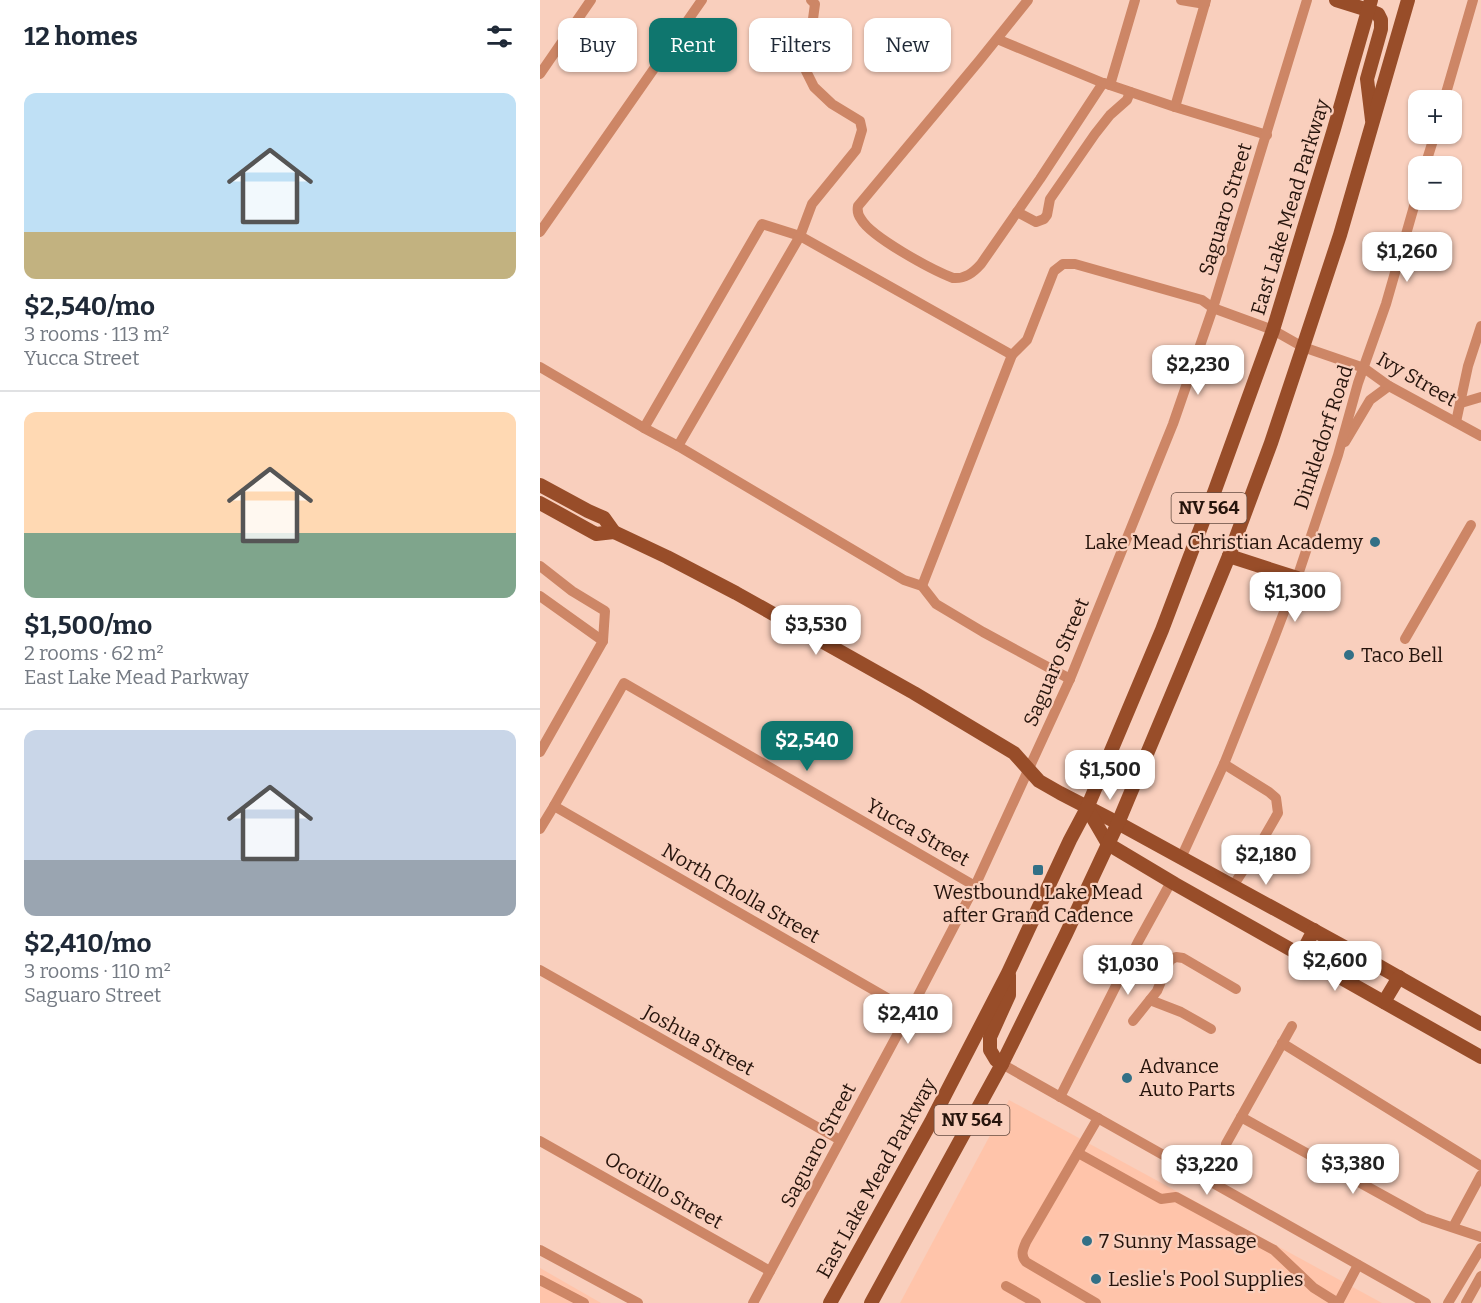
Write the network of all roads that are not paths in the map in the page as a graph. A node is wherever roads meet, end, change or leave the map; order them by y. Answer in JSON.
{"nodes":[{"id":1,"x":591,"y":0,"type":"edge"},
{"id":2,"x":702,"y":0,"type":"edge"},
{"id":3,"x":810,"y":0,"type":"edge"},
{"id":4,"x":1028,"y":0,"type":"edge"},
{"id":5,"x":1135,"y":0,"type":"edge"},
{"id":6,"x":1181,"y":0,"type":"edge"},
{"id":7,"x":1307,"y":0,"type":"edge"},
{"id":8,"x":1336,"y":0,"type":"edge"},
{"id":9,"x":1473,"y":0,"type":"edge"},
{"id":10,"x":1408,"y":1,"type":"edge"},
{"id":11,"x":1206,"y":2,"type":"edge"},
{"id":12,"x":1370,"y":5,"type":"edge"},
{"id":13,"x":997,"y":39,"type":"junction"},
{"id":14,"x":540,"y":52,"type":"edge"},
{"id":15,"x":551,"y":58,"type":"junction"},
{"id":16,"x":540,"y":74,"type":"edge"},
{"id":17,"x":1107,"y":84,"type":"junction"},
{"id":18,"x":1447,"y":90,"type":"edge"},
{"id":19,"x":1130,"y":92,"type":"junction"},
{"id":20,"x":1175,"y":107,"type":"junction"},
{"id":21,"x":1373,"y":126,"type":"junction"},
{"id":22,"x":1267,"y":135,"type":"junction"},
{"id":23,"x":1413,"y":210,"type":"edge"},
{"id":24,"x":1017,"y":212,"type":"junction"},
{"id":25,"x":540,"y":232,"type":"edge"},
{"id":26,"x":800,"y":236,"type":"junction"},
{"id":27,"x":1214,"y":308,"type":"junction"},
{"id":28,"x":1481,"y":326,"type":"edge"},
{"id":29,"x":1273,"y":330,"type":"junction"},
{"id":30,"x":1303,"y":347,"type":"junction"},
{"id":31,"x":1012,"y":355,"type":"junction"},
{"id":32,"x":540,"y":367,"type":"edge"},
{"id":33,"x":1364,"y":368,"type":"junction"},
{"id":34,"x":1389,"y":386,"type":"junction"},
{"id":35,"x":1481,"y":397,"type":"edge"},
{"id":36,"x":1461,"y":403,"type":"junction"},
{"id":37,"x":1456,"y":422,"type":"junction"},
{"id":38,"x":644,"y":428,"type":"junction"},
{"id":39,"x":1481,"y":436,"type":"edge"},
{"id":40,"x":678,"y":446,"type":"junction"},
{"id":41,"x":1338,"y":455,"type":"junction"},
{"id":42,"x":540,"y":485,"type":"edge"},
{"id":43,"x":540,"y":503,"type":"edge"},
{"id":44,"x":1471,"y":525,"type":"dead end"},
{"id":45,"x":614,"y":532,"type":"junction"},
{"id":46,"x":1229,"y":556,"type":"junction"},
{"id":47,"x":540,"y":566,"type":"edge"},
{"id":48,"x":1297,"y":578,"type":"junction"},
{"id":49,"x":922,"y":586,"type":"junction"},
{"id":50,"x":540,"y":596,"type":"edge"},
{"id":51,"x":1405,"y":639,"type":"dead end"},
{"id":52,"x":603,"y":641,"type":"junction"},
{"id":53,"x":1070,"y":679,"type":"junction"},
{"id":54,"x":540,"y":752,"type":"edge"},
{"id":55,"x":1224,"y":764,"type":"junction"},
{"id":56,"x":1029,"y":770,"type":"junction"},
{"id":57,"x":555,"y":806,"type":"junction"},
{"id":58,"x":1087,"y":808,"type":"junction"},
{"id":59,"x":1118,"y":823,"type":"junction"},
{"id":60,"x":540,"y":829,"type":"edge"},
{"id":61,"x":1108,"y":844,"type":"junction"},
{"id":62,"x":1181,"y":858,"type":"junction"},
{"id":63,"x":1171,"y":882,"type":"junction"},
{"id":64,"x":975,"y":886,"type":"junction"},
{"id":65,"x":1233,"y":886,"type":"junction"},
{"id":66,"x":1314,"y":930,"type":"junction"},
{"id":67,"x":1301,"y":955,"type":"junction"},
{"id":68,"x":540,"y":970,"type":"edge"},
{"id":69,"x":1008,"y":973,"type":"junction"},
{"id":70,"x":1399,"y":977,"type":"junction"},
{"id":71,"x":1236,"y":989,"type":"dead end"},
{"id":72,"x":1150,"y":1000,"type":"junction"},
{"id":73,"x":1383,"y":1002,"type":"junction"},
{"id":74,"x":910,"y":1011,"type":"junction"},
{"id":75,"x":1133,"y":1021,"type":"dead end"},
{"id":76,"x":1481,"y":1024,"type":"edge"},
{"id":77,"x":1292,"y":1026,"type":"dead end"},
{"id":78,"x":1211,"y":1029,"type":"dead end"},
{"id":79,"x":1282,"y":1044,"type":"junction"},
{"id":80,"x":1481,"y":1057,"type":"edge"},
{"id":81,"x":1002,"y":1065,"type":"junction"},
{"id":82,"x":1060,"y":1097,"type":"junction"},
{"id":83,"x":1241,"y":1117,"type":"junction"},
{"id":84,"x":1098,"y":1118,"type":"junction"},
{"id":85,"x":840,"y":1140,"type":"junction"},
{"id":86,"x":540,"y":1141,"type":"edge"},
{"id":87,"x":1226,"y":1144,"type":"dead end"},
{"id":88,"x":1078,"y":1153,"type":"junction"},
{"id":89,"x":1481,"y":1166,"type":"edge"},
{"id":90,"x":1481,"y":1175,"type":"edge"},
{"id":91,"x":1453,"y":1227,"type":"junction"},
{"id":92,"x":1481,"y":1237,"type":"edge"},
{"id":93,"x":1481,"y":1248,"type":"edge"},
{"id":94,"x":540,"y":1250,"type":"edge"},
{"id":95,"x":1359,"y":1265,"type":"junction"},
{"id":96,"x":1469,"y":1269,"type":"junction"},
{"id":97,"x":770,"y":1271,"type":"junction"},
{"id":98,"x":1481,"y":1275,"type":"edge"},
{"id":99,"x":540,"y":1280,"type":"edge"},
{"id":100,"x":1006,"y":1286,"type":"dead end"},
{"id":101,"x":584,"y":1303,"type":"edge"},
{"id":102,"x":638,"y":1303,"type":"edge"},
{"id":103,"x":753,"y":1303,"type":"edge"},
{"id":104,"x":830,"y":1303,"type":"edge"},
{"id":105,"x":871,"y":1303,"type":"edge"},
{"id":106,"x":1036,"y":1303,"type":"edge"},
{"id":107,"x":1096,"y":1303,"type":"edge"},
{"id":108,"x":1338,"y":1303,"type":"edge"},
{"id":109,"x":1426,"y":1303,"type":"edge"},
{"id":110,"x":1448,"y":1303,"type":"edge"},
{"id":111,"x":1466,"y":1303,"type":"edge"}],
"edges":[{"from":1,"to":15,"type":"street"},
{"from":2,"to":25,"type":"street"},
{"from":3,"to":26,"type":"street"},
{"from":4,"to":13,"type":"street"},
{"from":5,"to":17,"type":"street"},
{"from":6,"to":11,"type":"street"},
{"from":7,"to":22,"type":"street","name":"Saguaro Street"},
{"from":8,"to":12,"type":"main road"},
{"from":9,"to":18,"type":"street"},
{"from":10,"to":21,"type":"main road","number":"NV 564"},
{"from":11,"to":20,"type":"street"},
{"from":12,"to":21,"type":"main road"},
{"from":12,"to":29,"type":"main road","name":"East Lake Mead Parkway","number":"NV 564"},
{"from":13,"to":17,"type":"street"},
{"from":13,"to":24,"type":"street"},
{"from":14,"to":15,"type":"street"},
{"from":15,"to":16,"type":"street"},
{"from":17,"to":19,"type":"street"},
{"from":17,"to":24,"type":"street"},
{"from":19,"to":20,"type":"street"},
{"from":19,"to":24,"type":"street"},
{"from":20,"to":22,"type":"street"},
{"from":21,"to":30,"type":"main road","number":"NV 564"},
{"from":22,"to":27,"type":"street","name":"Saguaro Street"},
{"from":23,"to":33,"type":"street","name":"Dinkledorf Road"},
{"from":26,"to":31,"type":"street"},
{"from":26,"to":38,"type":"street"},
{"from":26,"to":40,"type":"street"},
{"from":27,"to":29,"type":"street","name":"Ivy Street"},
{"from":27,"to":31,"type":"street","name":"Ivy Street"},
{"from":27,"to":53,"type":"street","name":"Saguaro Street"},
{"from":28,"to":36,"type":"street"},
{"from":29,"to":30,"type":"street","name":"Ivy Street"},
{"from":29,"to":58,"type":"main road","name":"East Lake Mead Parkway","number":"NV 564"},
{"from":30,"to":33,"type":"street","name":"Ivy Street"},
{"from":30,"to":46,"type":"main road","number":"NV 564"},
{"from":31,"to":49,"type":"street"},
{"from":32,"to":38,"type":"street"},
{"from":33,"to":34,"type":"street","name":"Ivy Street"},
{"from":33,"to":41,"type":"street","name":"Dinkledorf Road"},
{"from":34,"to":37,"type":"street","name":"Ivy Street"},
{"from":34,"to":41,"type":"street"},
{"from":35,"to":36,"type":"street"},
{"from":36,"to":37,"type":"street"},
{"from":37,"to":39,"type":"street","name":"Ivy Street"},
{"from":38,"to":40,"type":"street"},
{"from":40,"to":49,"type":"street"},
{"from":41,"to":48,"type":"street","name":"Dinkledorf Road"},
{"from":42,"to":45,"type":"main road"},
{"from":43,"to":45,"type":"main road"},
{"from":44,"to":51,"type":"street"},
{"from":45,"to":56,"type":"main road"},
{"from":46,"to":48,"type":"main road"},
{"from":46,"to":59,"type":"main road","number":"NV 564"},
{"from":47,"to":52,"type":"street"},
{"from":48,"to":55,"type":"street","name":"Dinkledorf Road"},
{"from":49,"to":53,"type":"street"},
{"from":50,"to":52,"type":"street"},
{"from":52,"to":54,"type":"street"},
{"from":53,"to":56,"type":"street","name":"Saguaro Street"},
{"from":55,"to":62,"type":"street","name":"Dinkledorf Road"},
{"from":55,"to":65,"type":"street"},
{"from":56,"to":58,"type":"main road"},
{"from":56,"to":64,"type":"street","name":"Saguaro Street"},
{"from":57,"to":60,"type":"street"},
{"from":57,"to":64,"type":"street","name":"Yucca Street"},
{"from":57,"to":74,"type":"street","name":"North Cholla Street"},
{"from":58,"to":59,"type":"main road"},
{"from":58,"to":61,"type":"main road"},
{"from":58,"to":69,"type":"main road","name":"East Lake Mead Parkway","number":"NV 564"},
{"from":59,"to":61,"type":"main road","number":"NV 564"},
{"from":59,"to":62,"type":"main road"},
{"from":61,"to":63,"type":"main road"},
{"from":61,"to":81,"type":"main road","number":"NV 564"},
{"from":62,"to":65,"type":"main road"},
{"from":63,"to":67,"type":"main road"},
{"from":63,"to":82,"type":"street"},
{"from":64,"to":74,"type":"street","name":"Saguaro Street"},
{"from":65,"to":66,"type":"main road"},
{"from":66,"to":67,"type":"main road"},
{"from":66,"to":70,"type":"main road"},
{"from":67,"to":73,"type":"main road"},
{"from":68,"to":85,"type":"street","name":"Joshua Street"},
{"from":69,"to":81,"type":"main road"},
{"from":69,"to":104,"type":"main road","name":"East Lake Mead Parkway","number":"NV 564"},
{"from":70,"to":73,"type":"main road"},
{"from":70,"to":76,"type":"main road"},
{"from":71,"to":72,"type":"street"},
{"from":72,"to":75,"type":"street"},
{"from":72,"to":78,"type":"street"},
{"from":73,"to":80,"type":"main road"},
{"from":74,"to":85,"type":"street","name":"Saguaro Street"},
{"from":77,"to":79,"type":"street"},
{"from":79,"to":83,"type":"street"},
{"from":79,"to":89,"type":"street"},
{"from":81,"to":82,"type":"street"},
{"from":81,"to":105,"type":"main road","number":"NV 564"},
{"from":82,"to":84,"type":"street"},
{"from":83,"to":87,"type":"street"},
{"from":83,"to":91,"type":"street"},
{"from":84,"to":88,"type":"street"},
{"from":84,"to":95,"type":"street"},
{"from":85,"to":97,"type":"street","name":"Saguaro Street"},
{"from":86,"to":97,"type":"street","name":"Ocotillo Street"},
{"from":88,"to":107,"type":"street"},
{"from":88,"to":108,"type":"street"},
{"from":90,"to":91,"type":"street"},
{"from":91,"to":92,"type":"street"},
{"from":93,"to":96,"type":"street"},
{"from":94,"to":102,"type":"street"},
{"from":95,"to":108,"type":"street"},
{"from":95,"to":109,"type":"street"},
{"from":96,"to":98,"type":"street"},
{"from":96,"to":110,"type":"street"},
{"from":97,"to":103,"type":"street","name":"Saguaro Street"},
{"from":98,"to":111,"type":"street"},
{"from":99,"to":101,"type":"street"},
{"from":100,"to":106,"type":"street"}]}
